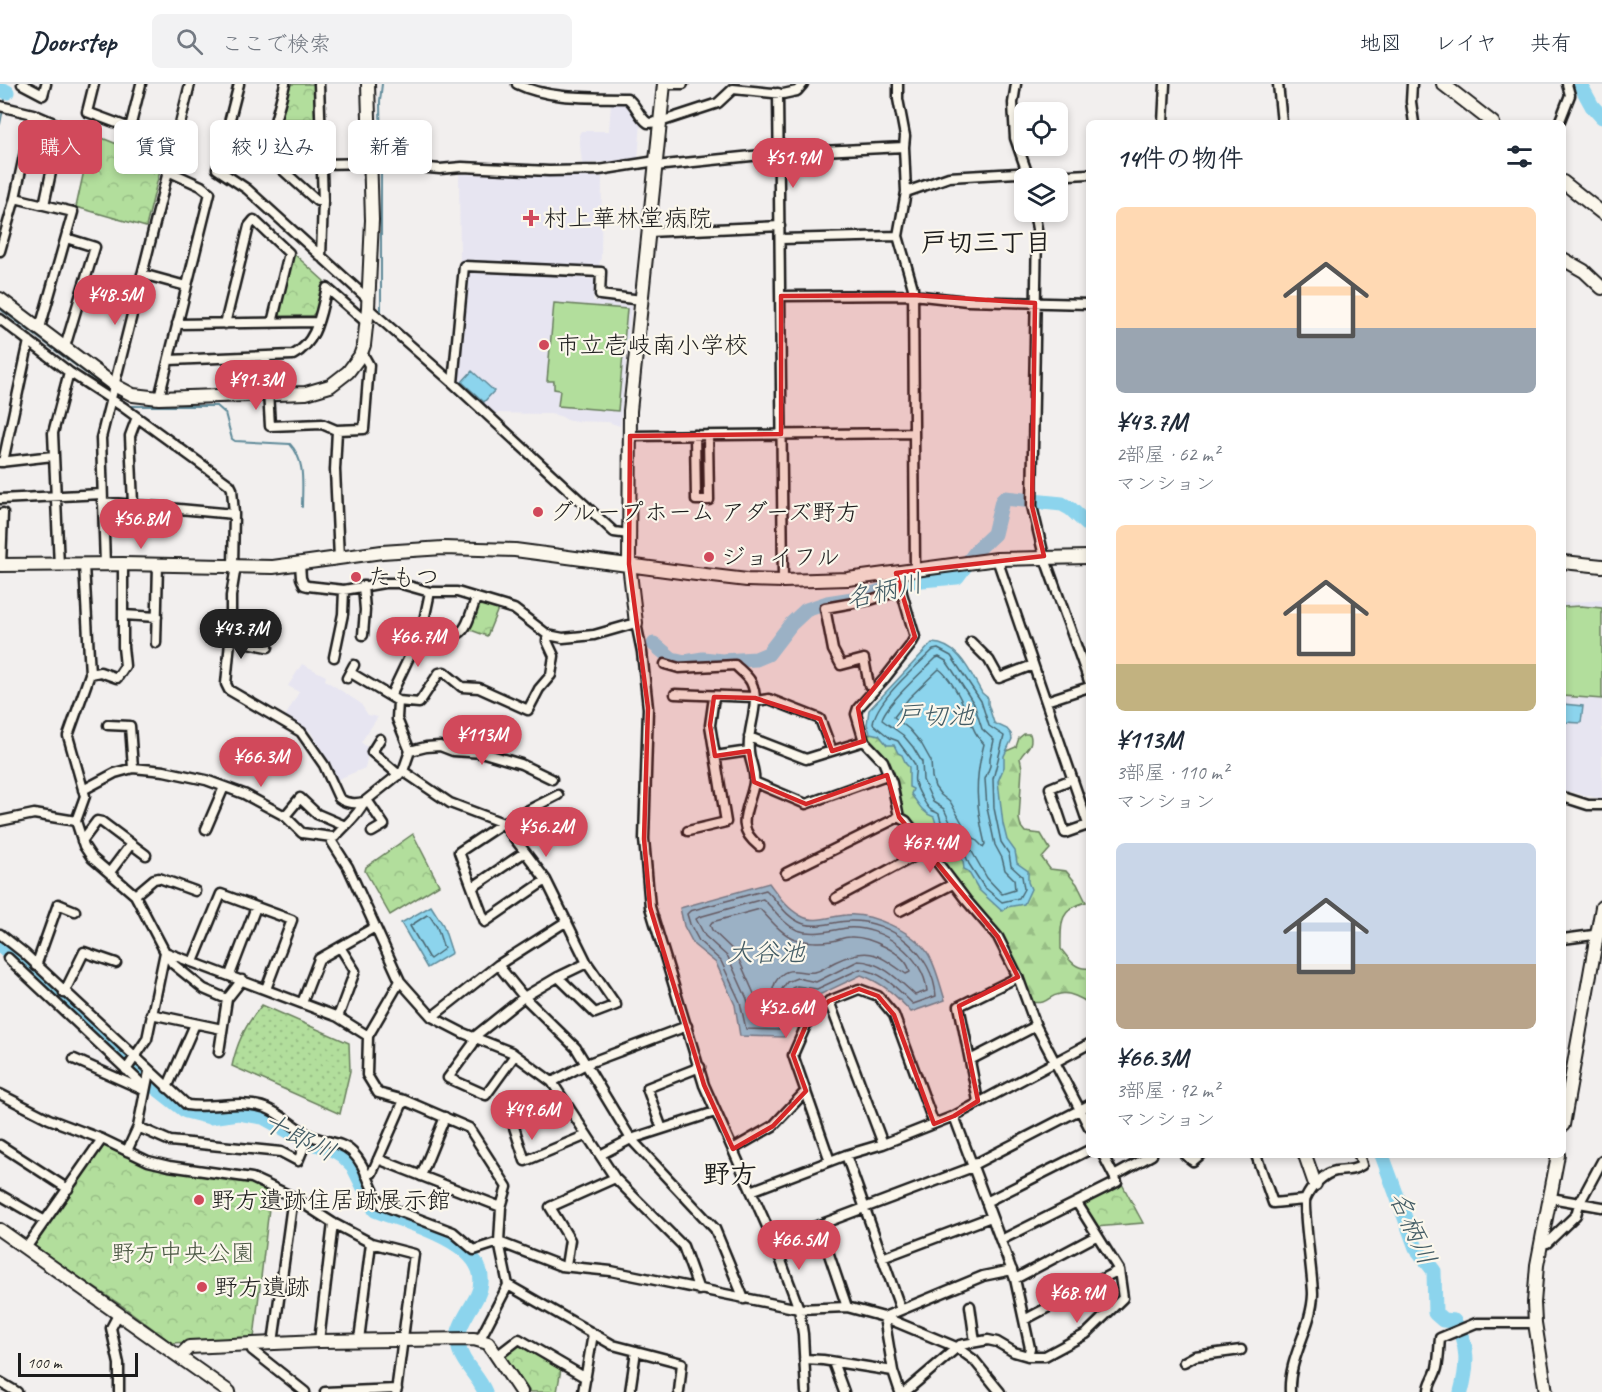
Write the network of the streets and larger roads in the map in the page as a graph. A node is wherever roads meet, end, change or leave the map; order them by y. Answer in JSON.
{"nodes":[{"id":1,"x":22,"y":84,"type":"edge"},
{"id":2,"x":46,"y":84,"type":"edge"},
{"id":3,"x":94,"y":84,"type":"edge"},
{"id":4,"x":141,"y":84,"type":"edge"},
{"id":5,"x":190,"y":84,"type":"edge"},
{"id":6,"x":239,"y":84,"type":"edge"},
{"id":7,"x":285,"y":84,"type":"edge"},
{"id":8,"x":319,"y":84,"type":"edge"},
{"id":9,"x":368,"y":84,"type":"edge"},
{"id":10,"x":518,"y":84,"type":"edge"},
{"id":11,"x":664,"y":84,"type":"edge"},
{"id":12,"x":683,"y":84,"type":"edge"},
{"id":13,"x":803,"y":84,"type":"edge"},
{"id":14,"x":898,"y":84,"type":"edge"},
{"id":15,"x":1016,"y":84,"type":"edge"},
{"id":16,"x":1165,"y":84,"type":"edge"},
{"id":17,"x":1278,"y":84,"type":"edge"},
{"id":18,"x":1412,"y":84,"type":"edge"},
{"id":19,"x":1443,"y":84,"type":"edge"},
{"id":20,"x":1567,"y":84,"type":"edge"},
{"id":21,"x":778,"y":93,"type":"junction"},
{"id":22,"x":4,"y":107,"type":"edge"},
{"id":23,"x":33,"y":114,"type":"junction"},
{"id":24,"x":181,"y":120,"type":"edge"},
{"id":25,"x":230,"y":120,"type":"edge"},
{"id":26,"x":275,"y":120,"type":"edge"},
{"id":27,"x":320,"y":120,"type":"edge"},
{"id":28,"x":373,"y":120,"type":"edge"},
{"id":29,"x":1163,"y":120,"type":"edge"},
{"id":30,"x":1282,"y":120,"type":"edge"},
{"id":31,"x":1414,"y":120,"type":"edge"},
{"id":32,"x":1488,"y":120,"type":"edge"},
{"id":33,"x":1560,"y":120,"type":"edge"},
{"id":34,"x":660,"y":122,"type":"junction"},
{"id":35,"x":904,"y":147,"type":"junction"},
{"id":36,"x":780,"y":153,"type":"junction"},
{"id":37,"x":655,"y":164,"type":"junction"},
{"id":38,"x":432,"y":168,"type":"edge"},
{"id":39,"x":1026,"y":168,"type":"edge"},
{"id":40,"x":1014,"y":173,"type":"edge"},
{"id":41,"x":167,"y":174,"type":"edge"},
{"id":42,"x":175,"y":174,"type":"edge"},
{"id":43,"x":224,"y":174,"type":"edge"},
{"id":44,"x":287,"y":174,"type":"edge"},
{"id":45,"x":322,"y":174,"type":"edge"},
{"id":46,"x":377,"y":174,"type":"edge"},
{"id":47,"x":1086,"y":174,"type":"edge"},
{"id":48,"x":1068,"y":175,"type":"edge"},
{"id":49,"x":1566,"y":184,"type":"edge"},
{"id":50,"x":906,"y":192,"type":"junction"},
{"id":51,"x":15,"y":198,"type":"junction"},
{"id":52,"x":323,"y":201,"type":"junction"},
{"id":53,"x":44,"y":205,"type":"junction"},
{"id":54,"x":1602,"y":213,"type":"edge"},
{"id":55,"x":1036,"y":222,"type":"edge"},
{"id":56,"x":780,"y":226,"type":"junction"},
{"id":57,"x":648,"y":232,"type":"junction"},
{"id":58,"x":898,"y":236,"type":"junction"},
{"id":59,"x":66,"y":238,"type":"junction"},
{"id":60,"x":781,"y":239,"type":"junction"},
{"id":61,"x":0,"y":251,"type":"edge"},
{"id":62,"x":321,"y":257,"type":"junction"},
{"id":63,"x":1566,"y":261,"type":"edge"},
{"id":64,"x":141,"y":274,"type":"junction"},
{"id":65,"x":186,"y":286,"type":"junction"},
{"id":66,"x":1602,"y":288,"type":"edge"},
{"id":67,"x":913,"y":295,"type":"junction"},
{"id":68,"x":782,"y":296,"type":"junction"},
{"id":69,"x":0,"y":299,"type":"edge"},
{"id":70,"x":642,"y":300,"type":"junction"},
{"id":71,"x":1035,"y":303,"type":"junction"},
{"id":72,"x":368,"y":304,"type":"junction"},
{"id":73,"x":1086,"y":304,"type":"edge"},
{"id":74,"x":0,"y":319,"type":"edge"},
{"id":75,"x":318,"y":322,"type":"junction"},
{"id":76,"x":272,"y":323,"type":"junction"},
{"id":77,"x":367,"y":323,"type":"junction"},
{"id":78,"x":177,"y":324,"type":"junction"},
{"id":79,"x":225,"y":324,"type":"junction"},
{"id":80,"x":40,"y":328,"type":"junction"},
{"id":81,"x":29,"y":341,"type":"junction"},
{"id":82,"x":65,"y":347,"type":"junction"},
{"id":83,"x":360,"y":356,"type":"junction"},
{"id":84,"x":266,"y":357,"type":"junction"},
{"id":85,"x":169,"y":360,"type":"junction"},
{"id":86,"x":69,"y":372,"type":"junction"},
{"id":87,"x":453,"y":383,"type":"junction"},
{"id":88,"x":114,"y":385,"type":"junction"},
{"id":89,"x":268,"y":394,"type":"junction"},
{"id":90,"x":159,"y":398,"type":"junction"},
{"id":91,"x":110,"y":399,"type":"junction"},
{"id":92,"x":137,"y":417,"type":"junction"},
{"id":93,"x":337,"y":430,"type":"junction"},
{"id":94,"x":914,"y":433,"type":"junction"},
{"id":95,"x":781,"y":434,"type":"junction"},
{"id":96,"x":695,"y":435,"type":"junction"},
{"id":97,"x":708,"y":435,"type":"junction"},
{"id":98,"x":630,"y":436,"type":"junction"},
{"id":99,"x":53,"y":456,"type":"junction"},
{"id":100,"x":1,"y":462,"type":"edge"},
{"id":101,"x":57,"y":496,"type":"junction"},
{"id":102,"x":102,"y":497,"type":"junction"},
{"id":103,"x":0,"y":499,"type":"edge"},
{"id":104,"x":133,"y":504,"type":"junction"},
{"id":105,"x":0,"y":514,"type":"edge"},
{"id":106,"x":234,"y":514,"type":"junction"},
{"id":107,"x":629,"y":534,"type":"junction"},
{"id":108,"x":1044,"y":556,"type":"junction"},
{"id":109,"x":1086,"y":557,"type":"edge"},
{"id":110,"x":339,"y":558,"type":"junction"},
{"id":111,"x":997,"y":558,"type":"junction"},
{"id":112,"x":1566,"y":562,"type":"edge"},
{"id":113,"x":123,"y":564,"type":"junction"},
{"id":114,"x":300,"y":564,"type":"junction"},
{"id":115,"x":629,"y":564,"type":"junction"},
{"id":116,"x":1,"y":565,"type":"edge"},
{"id":117,"x":84,"y":565,"type":"junction"},
{"id":118,"x":105,"y":565,"type":"junction"},
{"id":119,"x":158,"y":565,"type":"junction"},
{"id":120,"x":59,"y":566,"type":"junction"},
{"id":121,"x":235,"y":566,"type":"junction"},
{"id":122,"x":1602,"y":566,"type":"edge"},
{"id":123,"x":915,"y":570,"type":"junction"},
{"id":124,"x":783,"y":581,"type":"junction"},
{"id":125,"x":899,"y":581,"type":"junction"},
{"id":126,"x":363,"y":586,"type":"junction"},
{"id":127,"x":344,"y":590,"type":"junction"},
{"id":128,"x":430,"y":592,"type":"junction"},
{"id":129,"x":476,"y":598,"type":"junction"},
{"id":130,"x":123,"y":615,"type":"junction"},
{"id":131,"x":157,"y":617,"type":"junction"},
{"id":132,"x":636,"y":623,"type":"junction"},
{"id":133,"x":422,"y":630,"type":"junction"},
{"id":134,"x":230,"y":634,"type":"junction"},
{"id":135,"x":363,"y":635,"type":"dead end"},
{"id":136,"x":548,"y":635,"type":"junction"},
{"id":137,"x":156,"y":642,"type":"dead end"},
{"id":138,"x":971,"y":642,"type":"dead end"},
{"id":139,"x":268,"y":647,"type":"dead end"},
{"id":140,"x":334,"y":657,"type":"dead end"},
{"id":141,"x":665,"y":664,"type":"dead end"},
{"id":142,"x":1034,"y":665,"type":"junction"},
{"id":143,"x":351,"y":672,"type":"dead end"},
{"id":144,"x":1086,"y":673,"type":"edge"},
{"id":145,"x":90,"y":674,"type":"junction"},
{"id":146,"x":869,"y":685,"type":"dead end"},
{"id":147,"x":1086,"y":688,"type":"edge"},
{"id":148,"x":675,"y":694,"type":"dead end"},
{"id":149,"x":714,"y":697,"type":"junction"},
{"id":150,"x":394,"y":698,"type":"junction"},
{"id":151,"x":755,"y":699,"type":"junction"},
{"id":152,"x":1046,"y":701,"type":"junction"},
{"id":153,"x":108,"y":725,"type":"dead end"},
{"id":154,"x":749,"y":737,"type":"junction"},
{"id":155,"x":380,"y":740,"type":"dead end"},
{"id":156,"x":864,"y":741,"type":"junction"},
{"id":157,"x":410,"y":751,"type":"junction"},
{"id":158,"x":749,"y":751,"type":"junction"},
{"id":159,"x":832,"y":751,"type":"junction"},
{"id":160,"x":716,"y":756,"type":"junction"},
{"id":161,"x":133,"y":768,"type":"junction"},
{"id":162,"x":401,"y":773,"type":"junction"},
{"id":163,"x":887,"y":775,"type":"junction"},
{"id":164,"x":552,"y":779,"type":"dead end"},
{"id":165,"x":1072,"y":779,"type":"junction"},
{"id":166,"x":754,"y":782,"type":"junction"},
{"id":167,"x":224,"y":787,"type":"junction"},
{"id":168,"x":83,"y":790,"type":"junction"},
{"id":169,"x":558,"y":795,"type":"dead end"},
{"id":170,"x":1566,"y":798,"type":"edge"},
{"id":171,"x":365,"y":801,"type":"junction"},
{"id":172,"x":1602,"y":805,"type":"edge"},
{"id":173,"x":285,"y":816,"type":"junction"},
{"id":174,"x":899,"y":817,"type":"junction"},
{"id":175,"x":1086,"y":818,"type":"edge"},
{"id":176,"x":0,"y":821,"type":"edge"},
{"id":177,"x":76,"y":821,"type":"junction"},
{"id":178,"x":503,"y":823,"type":"junction"},
{"id":179,"x":345,"y":826,"type":"junction"},
{"id":180,"x":1086,"y":827,"type":"edge"},
{"id":181,"x":206,"y":829,"type":"dead end"},
{"id":182,"x":688,"y":831,"type":"dead end"},
{"id":183,"x":372,"y":832,"type":"dead end"},
{"id":184,"x":332,"y":837,"type":"junction"},
{"id":185,"x":82,"y":841,"type":"junction"},
{"id":186,"x":132,"y":844,"type":"junction"},
{"id":187,"x":759,"y":846,"type":"dead end"},
{"id":188,"x":928,"y":849,"type":"junction"},
{"id":189,"x":525,"y":852,"type":"junction"},
{"id":190,"x":146,"y":855,"type":"dead end"},
{"id":191,"x":110,"y":872,"type":"junction"},
{"id":192,"x":786,"y":873,"type":"dead end"},
{"id":193,"x":546,"y":880,"type":"junction"},
{"id":194,"x":953,"y":884,"type":"junction"},
{"id":195,"x":472,"y":887,"type":"junction"},
{"id":196,"x":195,"y":891,"type":"dead end"},
{"id":197,"x":135,"y":895,"type":"junction"},
{"id":198,"x":836,"y":898,"type":"dead end"},
{"id":199,"x":256,"y":907,"type":"junction"},
{"id":200,"x":1602,"y":908,"type":"edge"},
{"id":201,"x":75,"y":911,"type":"dead end"},
{"id":202,"x":900,"y":911,"type":"dead end"},
{"id":203,"x":567,"y":921,"type":"junction"},
{"id":204,"x":375,"y":927,"type":"junction"},
{"id":205,"x":0,"y":934,"type":"edge"},
{"id":206,"x":1599,"y":934,"type":"edge"},
{"id":207,"x":1566,"y":939,"type":"edge"},
{"id":208,"x":340,"y":947,"type":"junction"},
{"id":209,"x":165,"y":952,"type":"junction"},
{"id":210,"x":8,"y":958,"type":"dead end"},
{"id":211,"x":194,"y":962,"type":"junction"},
{"id":212,"x":116,"y":963,"type":"dead end"},
{"id":213,"x":587,"y":963,"type":"junction"},
{"id":214,"x":498,"y":965,"type":"junction"},
{"id":215,"x":36,"y":966,"type":"junction"},
{"id":216,"x":230,"y":975,"type":"junction"},
{"id":217,"x":558,"y":977,"type":"junction"},
{"id":218,"x":1018,"y":977,"type":"junction"},
{"id":219,"x":242,"y":980,"type":"junction"},
{"id":220,"x":400,"y":981,"type":"junction"},
{"id":221,"x":266,"y":989,"type":"junction"},
{"id":222,"x":64,"y":993,"type":"junction"},
{"id":223,"x":524,"y":997,"type":"junction"},
{"id":224,"x":227,"y":999,"type":"junction"},
{"id":225,"x":829,"y":1001,"type":"junction"},
{"id":226,"x":302,"y":1003,"type":"junction"},
{"id":227,"x":151,"y":1014,"type":"junction"},
{"id":228,"x":338,"y":1017,"type":"junction"},
{"id":229,"x":432,"y":1017,"type":"junction"},
{"id":230,"x":195,"y":1024,"type":"junction"},
{"id":231,"x":687,"y":1026,"type":"junction"},
{"id":232,"x":1036,"y":1026,"type":"junction"},
{"id":233,"x":222,"y":1029,"type":"junction"},
{"id":234,"x":368,"y":1036,"type":"junction"},
{"id":235,"x":474,"y":1037,"type":"junction"},
{"id":236,"x":1086,"y":1046,"type":"edge"},
{"id":237,"x":219,"y":1052,"type":"dead end"},
{"id":238,"x":515,"y":1055,"type":"junction"},
{"id":239,"x":134,"y":1058,"type":"junction"},
{"id":240,"x":74,"y":1059,"type":"dead end"},
{"id":241,"x":970,"y":1060,"type":"junction"},
{"id":242,"x":1054,"y":1063,"type":"junction"},
{"id":243,"x":586,"y":1064,"type":"junction"},
{"id":244,"x":699,"y":1066,"type":"junction"},
{"id":245,"x":126,"y":1070,"type":"junction"},
{"id":246,"x":149,"y":1072,"type":"junction"},
{"id":247,"x":552,"y":1082,"type":"junction"},
{"id":248,"x":145,"y":1088,"type":"junction"},
{"id":249,"x":167,"y":1088,"type":"junction"},
{"id":250,"x":806,"y":1091,"type":"junction"},
{"id":251,"x":1,"y":1096,"type":"edge"},
{"id":252,"x":404,"y":1100,"type":"junction"},
{"id":253,"x":978,"y":1101,"type":"junction"},
{"id":254,"x":566,"y":1104,"type":"junction"},
{"id":255,"x":1086,"y":1107,"type":"edge"},
{"id":256,"x":1566,"y":1109,"type":"edge"},
{"id":257,"x":1080,"y":1110,"type":"junction"},
{"id":258,"x":715,"y":1112,"type":"junction"},
{"id":259,"x":954,"y":1116,"type":"junction"},
{"id":260,"x":445,"y":1117,"type":"junction"},
{"id":261,"x":1086,"y":1121,"type":"edge"},
{"id":262,"x":934,"y":1124,"type":"junction"},
{"id":263,"x":138,"y":1127,"type":"junction"},
{"id":264,"x":662,"y":1129,"type":"junction"},
{"id":265,"x":309,"y":1135,"type":"junction"},
{"id":266,"x":587,"y":1135,"type":"junction"},
{"id":267,"x":102,"y":1139,"type":"junction"},
{"id":268,"x":631,"y":1139,"type":"junction"},
{"id":269,"x":883,"y":1144,"type":"junction"},
{"id":270,"x":0,"y":1145,"type":"edge"},
{"id":271,"x":733,"y":1149,"type":"junction"},
{"id":272,"x":127,"y":1151,"type":"junction"},
{"id":273,"x":1086,"y":1152,"type":"edge"},
{"id":274,"x":600,"y":1155,"type":"junction"},
{"id":275,"x":846,"y":1155,"type":"junction"},
{"id":276,"x":1105,"y":1158,"type":"edge"},
{"id":277,"x":1147,"y":1158,"type":"edge"},
{"id":278,"x":1257,"y":1158,"type":"edge"},
{"id":279,"x":1306,"y":1158,"type":"edge"},
{"id":280,"x":1360,"y":1158,"type":"edge"},
{"id":281,"x":1558,"y":1158,"type":"edge"},
{"id":282,"x":378,"y":1159,"type":"junction"},
{"id":283,"x":830,"y":1161,"type":"junction"},
{"id":284,"x":1602,"y":1161,"type":"edge"},
{"id":285,"x":973,"y":1166,"type":"junction"},
{"id":286,"x":366,"y":1174,"type":"junction"},
{"id":287,"x":421,"y":1176,"type":"junction"},
{"id":288,"x":1114,"y":1176,"type":"junction"},
{"id":289,"x":615,"y":1178,"type":"junction"},
{"id":290,"x":1315,"y":1184,"type":"junction"},
{"id":291,"x":68,"y":1189,"type":"junction"},
{"id":292,"x":751,"y":1191,"type":"junction"},
{"id":293,"x":0,"y":1195,"type":"edge"},
{"id":294,"x":293,"y":1197,"type":"junction"},
{"id":295,"x":1551,"y":1198,"type":"junction"},
{"id":296,"x":1304,"y":1200,"type":"junction"},
{"id":297,"x":986,"y":1202,"type":"junction"},
{"id":298,"x":1077,"y":1203,"type":"junction"},
{"id":299,"x":1579,"y":1204,"type":"junction"},
{"id":300,"x":501,"y":1207,"type":"junction"},
{"id":301,"x":1602,"y":1208,"type":"edge"},
{"id":302,"x":864,"y":1209,"type":"junction"},
{"id":303,"x":991,"y":1217,"type":"junction"},
{"id":304,"x":45,"y":1221,"type":"junction"},
{"id":305,"x":333,"y":1223,"type":"junction"},
{"id":306,"x":819,"y":1225,"type":"junction"},
{"id":307,"x":0,"y":1230,"type":"edge"},
{"id":308,"x":1096,"y":1236,"type":"junction"},
{"id":309,"x":1001,"y":1240,"type":"junction"},
{"id":310,"x":499,"y":1242,"type":"junction"},
{"id":311,"x":774,"y":1242,"type":"junction"},
{"id":312,"x":1542,"y":1242,"type":"junction"},
{"id":313,"x":372,"y":1243,"type":"junction"},
{"id":314,"x":26,"y":1248,"type":"junction"},
{"id":315,"x":882,"y":1258,"type":"junction"},
{"id":316,"x":566,"y":1266,"type":"junction"},
{"id":317,"x":1119,"y":1270,"type":"junction"},
{"id":318,"x":1013,"y":1274,"type":"junction"},
{"id":319,"x":508,"y":1285,"type":"junction"},
{"id":320,"x":699,"y":1290,"type":"junction"},
{"id":321,"x":744,"y":1299,"type":"junction"},
{"id":322,"x":970,"y":1306,"type":"dead end"},
{"id":323,"x":847,"y":1307,"type":"junction"},
{"id":324,"x":799,"y":1309,"type":"junction"},
{"id":325,"x":901,"y":1310,"type":"junction"},
{"id":326,"x":119,"y":1313,"type":"junction"},
{"id":327,"x":884,"y":1317,"type":"junction"},
{"id":328,"x":1024,"y":1320,"type":"junction"},
{"id":329,"x":1535,"y":1323,"type":"junction"},
{"id":330,"x":593,"y":1334,"type":"junction"},
{"id":331,"x":403,"y":1339,"type":"junction"},
{"id":332,"x":480,"y":1339,"type":"junction"},
{"id":333,"x":359,"y":1340,"type":"junction"},
{"id":334,"x":319,"y":1341,"type":"junction"},
{"id":335,"x":975,"y":1342,"type":"junction"},
{"id":336,"x":273,"y":1343,"type":"junction"},
{"id":337,"x":251,"y":1344,"type":"junction"},
{"id":338,"x":956,"y":1347,"type":"junction"},
{"id":339,"x":1241,"y":1350,"type":"dead end"},
{"id":340,"x":636,"y":1352,"type":"junction"},
{"id":341,"x":180,"y":1356,"type":"junction"},
{"id":342,"x":497,"y":1356,"type":"junction"},
{"id":343,"x":1028,"y":1356,"type":"junction"},
{"id":344,"x":804,"y":1359,"type":"junction"},
{"id":345,"x":833,"y":1362,"type":"junction"},
{"id":346,"x":1184,"y":1362,"type":"dead end"},
{"id":347,"x":893,"y":1371,"type":"junction"},
{"id":348,"x":586,"y":1378,"type":"junction"},
{"id":349,"x":0,"y":1382,"type":"edge"},
{"id":350,"x":397,"y":1390,"type":"edge"},
{"id":351,"x":227,"y":1391,"type":"edge"},
{"id":352,"x":16,"y":1392,"type":"edge"},
{"id":353,"x":119,"y":1392,"type":"edge"},
{"id":354,"x":305,"y":1392,"type":"edge"},
{"id":355,"x":325,"y":1392,"type":"edge"},
{"id":356,"x":521,"y":1392,"type":"edge"},
{"id":357,"x":583,"y":1392,"type":"edge"},
{"id":358,"x":630,"y":1392,"type":"edge"},
{"id":359,"x":679,"y":1392,"type":"edge"},
{"id":360,"x":806,"y":1392,"type":"edge"},
{"id":361,"x":844,"y":1392,"type":"edge"},
{"id":362,"x":900,"y":1392,"type":"edge"},
{"id":363,"x":905,"y":1392,"type":"edge"},
{"id":364,"x":1000,"y":1392,"type":"edge"},
{"id":365,"x":1290,"y":1392,"type":"edge"},
{"id":366,"x":1429,"y":1392,"type":"edge"},
{"id":367,"x":1546,"y":1392,"type":"edge"}],
"edges":[{"from":1,"to":2,"type":"street"},
{"from":3,"to":4,"type":"street"},
{"from":5,"to":24,"type":"street"},
{"from":6,"to":25,"type":"street"},
{"from":7,"to":26,"type":"street"},
{"from":8,"to":27,"type":"street"},
{"from":9,"to":28,"type":"street"},
{"from":10,"to":34,"type":"street"},
{"from":11,"to":12,"type":"street"},
{"from":11,"to":34,"type":"street"},
{"from":13,"to":21,"type":"street"},
{"from":14,"to":35,"type":"street"},
{"from":15,"to":39,"type":"street"},
{"from":16,"to":29,"type":"street"},
{"from":17,"to":30,"type":"street"},
{"from":18,"to":31,"type":"street"},
{"from":19,"to":32,"type":"street"},
{"from":20,"to":33,"type":"street"},
{"from":21,"to":34,"type":"street"},
{"from":21,"to":36,"type":"street"},
{"from":22,"to":23,"type":"street"},
{"from":23,"to":51,"type":"street"},
{"from":23,"to":53,"type":"street"},
{"from":34,"to":37,"type":"street"},
{"from":35,"to":36,"type":"street"},
{"from":35,"to":50,"type":"street"},
{"from":36,"to":37,"type":"street"},
{"from":36,"to":56,"type":"street"},
{"from":37,"to":38,"type":"street"},
{"from":37,"to":57,"type":"street"},
{"from":40,"to":50,"type":"street"},
{"from":41,"to":64,"type":"street"},
{"from":42,"to":65,"type":"street"},
{"from":43,"to":62,"type":"street"},
{"from":44,"to":52,"type":"street"},
{"from":45,"to":52,"type":"street"},
{"from":46,"to":72,"type":"street"},
{"from":47,"to":48,"type":"street"},
{"from":49,"to":54,"type":"street"},
{"from":50,"to":58,"type":"street"},
{"from":51,"to":53,"type":"street"},
{"from":51,"to":61,"type":"street"},
{"from":52,"to":62,"type":"street"},
{"from":53,"to":59,"type":"street"},
{"from":55,"to":71,"type":"street"},
{"from":56,"to":57,"type":"street"},
{"from":56,"to":60,"type":"street"},
{"from":57,"to":70,"type":"street"},
{"from":58,"to":60,"type":"street"},
{"from":58,"to":67,"type":"street"},
{"from":59,"to":80,"type":"street"},
{"from":59,"to":82,"type":"street"},
{"from":60,"to":68,"type":"street"},
{"from":62,"to":72,"type":"street"},
{"from":63,"to":66,"type":"street"},
{"from":64,"to":65,"type":"street"},
{"from":64,"to":88,"type":"street"},
{"from":65,"to":78,"type":"street"},
{"from":67,"to":68,"type":"street"},
{"from":67,"to":71,"type":"street"},
{"from":67,"to":94,"type":"street"},
{"from":68,"to":95,"type":"street"},
{"from":69,"to":80,"type":"street"},
{"from":70,"to":87,"type":"street"},
{"from":70,"to":98,"type":"street"},
{"from":71,"to":73,"type":"street"},
{"from":71,"to":108,"type":"street"},
{"from":72,"to":77,"type":"street"},
{"from":72,"to":87,"type":"street"},
{"from":74,"to":81,"type":"street"},
{"from":75,"to":76,"type":"street"},
{"from":75,"to":77,"type":"street"},
{"from":75,"to":84,"type":"street"},
{"from":76,"to":79,"type":"street"},
{"from":76,"to":79,"type":"street"},
{"from":77,"to":83,"type":"street"},
{"from":78,"to":79,"type":"street"},
{"from":78,"to":85,"type":"street"},
{"from":80,"to":82,"type":"street"},
{"from":81,"to":86,"type":"street"},
{"from":81,"to":100,"type":"street"},
{"from":82,"to":88,"type":"street"},
{"from":83,"to":89,"type":"street"},
{"from":83,"to":93,"type":"street"},
{"from":84,"to":85,"type":"street"},
{"from":84,"to":89,"type":"street"},
{"from":85,"to":90,"type":"street"},
{"from":86,"to":91,"type":"street"},
{"from":86,"to":99,"type":"street"},
{"from":87,"to":107,"type":"street"},
{"from":88,"to":90,"type":"street"},
{"from":88,"to":91,"type":"street"},
{"from":89,"to":90,"type":"street"},
{"from":89,"to":93,"type":"street"},
{"from":91,"to":92,"type":"street"},
{"from":91,"to":102,"type":"street"},
{"from":92,"to":104,"type":"street"},
{"from":92,"to":106,"type":"street"},
{"from":93,"to":110,"type":"street"},
{"from":94,"to":95,"type":"street"},
{"from":94,"to":123,"type":"street"},
{"from":95,"to":97,"type":"street"},
{"from":95,"to":124,"type":"street"},
{"from":96,"to":97,"type":"street"},
{"from":96,"to":97,"type":"street"},
{"from":96,"to":98,"type":"street"},
{"from":98,"to":107,"type":"street"},
{"from":99,"to":100,"type":"street"},
{"from":99,"to":101,"type":"street"},
{"from":101,"to":102,"type":"street"},
{"from":101,"to":103,"type":"street"},
{"from":101,"to":120,"type":"street"},
{"from":102,"to":104,"type":"street"},
{"from":102,"to":118,"type":"street"},
{"from":104,"to":106,"type":"street"},
{"from":105,"to":116,"type":"street"},
{"from":106,"to":121,"type":"street"},
{"from":107,"to":115,"type":"street"},
{"from":108,"to":109,"type":"street"},
{"from":108,"to":111,"type":"street"},
{"from":108,"to":144,"type":"street"},
{"from":110,"to":114,"type":"street"},
{"from":110,"to":115,"type":"street"},
{"from":111,"to":123,"type":"street"},
{"from":111,"to":142,"type":"street"},
{"from":112,"to":122,"type":"street"},
{"from":113,"to":118,"type":"street"},
{"from":113,"to":119,"type":"street"},
{"from":113,"to":130,"type":"street"},
{"from":114,"to":121,"type":"street"},
{"from":114,"to":127,"type":"street"},
{"from":115,"to":124,"type":"street"},
{"from":115,"to":132,"type":"street"},
{"from":116,"to":120,"type":"street"},
{"from":117,"to":118,"type":"street"},
{"from":117,"to":120,"type":"street"},
{"from":117,"to":145,"type":"street"},
{"from":119,"to":121,"type":"street"},
{"from":119,"to":131,"type":"street"},
{"from":121,"to":134,"type":"street"},
{"from":123,"to":125,"type":"street"},
{"from":124,"to":125,"type":"street"},
{"from":125,"to":146,"type":"street"},
{"from":125,"to":156,"type":"street"},
{"from":126,"to":127,"type":"street"},
{"from":126,"to":128,"type":"street"},
{"from":126,"to":135,"type":"street"},
{"from":127,"to":140,"type":"street"},
{"from":128,"to":129,"type":"street"},
{"from":128,"to":133,"type":"street"},
{"from":129,"to":133,"type":"street"},
{"from":129,"to":136,"type":"street"},
{"from":130,"to":131,"type":"street"},
{"from":130,"to":145,"type":"street"},
{"from":131,"to":137,"type":"street"},
{"from":132,"to":136,"type":"street"},
{"from":132,"to":231,"type":"street"},
{"from":133,"to":150,"type":"street"},
{"from":134,"to":139,"type":"street"},
{"from":134,"to":171,"type":"street"},
{"from":136,"to":150,"type":"street"},
{"from":138,"to":142,"type":"street"},
{"from":141,"to":151,"type":"street"},
{"from":142,"to":152,"type":"street"},
{"from":143,"to":150,"type":"street"},
{"from":145,"to":168,"type":"street"},
{"from":147,"to":152,"type":"street"},
{"from":148,"to":149,"type":"street"},
{"from":149,"to":151,"type":"street"},
{"from":149,"to":160,"type":"street"},
{"from":150,"to":157,"type":"street"},
{"from":151,"to":154,"type":"street"},
{"from":151,"to":159,"type":"street"},
{"from":152,"to":165,"type":"street"},
{"from":153,"to":161,"type":"street"},
{"from":154,"to":158,"type":"street"},
{"from":154,"to":159,"type":"street"},
{"from":155,"to":162,"type":"street"},
{"from":156,"to":159,"type":"street"},
{"from":156,"to":163,"type":"street"},
{"from":157,"to":162,"type":"street"},
{"from":157,"to":164,"type":"street"},
{"from":158,"to":160,"type":"street"},
{"from":158,"to":166,"type":"street"},
{"from":160,"to":182,"type":"street"},
{"from":161,"to":167,"type":"street"},
{"from":161,"to":168,"type":"street"},
{"from":162,"to":171,"type":"street"},
{"from":162,"to":178,"type":"street"},
{"from":163,"to":166,"type":"street"},
{"from":163,"to":174,"type":"street"},
{"from":165,"to":175,"type":"street"},
{"from":165,"to":180,"type":"street"},
{"from":166,"to":187,"type":"street"},
{"from":167,"to":173,"type":"street"},
{"from":167,"to":181,"type":"street"},
{"from":168,"to":177,"type":"street"},
{"from":169,"to":178,"type":"street"},
{"from":170,"to":172,"type":"street"},
{"from":171,"to":179,"type":"street"},
{"from":171,"to":183,"type":"street"},
{"from":173,"to":179,"type":"street"},
{"from":173,"to":184,"type":"street"},
{"from":174,"to":188,"type":"street"},
{"from":174,"to":192,"type":"street"},
{"from":176,"to":177,"type":"street"},
{"from":177,"to":185,"type":"street"},
{"from":178,"to":189,"type":"street"},
{"from":178,"to":195,"type":"street"},
{"from":179,"to":184,"type":"street"},
{"from":184,"to":204,"type":"street"},
{"from":185,"to":186,"type":"street"},
{"from":185,"to":191,"type":"street"},
{"from":186,"to":190,"type":"street"},
{"from":186,"to":191,"type":"street"},
{"from":188,"to":194,"type":"street"},
{"from":188,"to":198,"type":"street"},
{"from":189,"to":193,"type":"street"},
{"from":189,"to":195,"type":"street"},
{"from":191,"to":197,"type":"street"},
{"from":193,"to":195,"type":"street"},
{"from":193,"to":203,"type":"street"},
{"from":194,"to":202,"type":"street"},
{"from":194,"to":218,"type":"street"},
{"from":196,"to":197,"type":"street"},
{"from":197,"to":209,"type":"street"},
{"from":199,"to":211,"type":"street"},
{"from":199,"to":216,"type":"street"},
{"from":199,"to":221,"type":"street"},
{"from":200,"to":206,"type":"street"},
{"from":201,"to":215,"type":"street"},
{"from":203,"to":213,"type":"street"},
{"from":203,"to":214,"type":"street"},
{"from":204,"to":208,"type":"street"},
{"from":204,"to":220,"type":"street"},
{"from":205,"to":215,"type":"street"},
{"from":206,"to":207,"type":"street"},
{"from":206,"to":256,"type":"street"},
{"from":208,"to":226,"type":"street"},
{"from":208,"to":228,"type":"street"},
{"from":209,"to":211,"type":"street"},
{"from":209,"to":224,"type":"street"},
{"from":209,"to":227,"type":"street"},
{"from":210,"to":245,"type":"street"},
{"from":211,"to":216,"type":"street"},
{"from":212,"to":222,"type":"street"},
{"from":213,"to":217,"type":"street"},
{"from":213,"to":217,"type":"street"},
{"from":214,"to":223,"type":"street"},
{"from":214,"to":229,"type":"street"},
{"from":215,"to":222,"type":"street"},
{"from":216,"to":219,"type":"street"},
{"from":217,"to":223,"type":"street"},
{"from":218,"to":232,"type":"street"},
{"from":218,"to":241,"type":"street"},
{"from":219,"to":221,"type":"street"},
{"from":219,"to":224,"type":"street"},
{"from":220,"to":229,"type":"street"},
{"from":220,"to":234,"type":"street"},
{"from":221,"to":226,"type":"street"},
{"from":222,"to":239,"type":"street"},
{"from":223,"to":235,"type":"street"},
{"from":223,"to":243,"type":"street"},
{"from":224,"to":233,"type":"street"},
{"from":225,"to":250,"type":"street"},
{"from":225,"to":262,"type":"street"},
{"from":225,"to":269,"type":"street"},
{"from":226,"to":228,"type":"street"},
{"from":227,"to":230,"type":"street"},
{"from":227,"to":239,"type":"street"},
{"from":228,"to":234,"type":"street"},
{"from":229,"to":235,"type":"street"},
{"from":230,"to":233,"type":"street"},
{"from":230,"to":249,"type":"street"},
{"from":231,"to":243,"type":"street"},
{"from":231,"to":244,"type":"street"},
{"from":232,"to":241,"type":"street"},
{"from":232,"to":242,"type":"street"},
{"from":233,"to":237,"type":"street"},
{"from":234,"to":252,"type":"street"},
{"from":235,"to":238,"type":"street"},
{"from":235,"to":238,"type":"street"},
{"from":236,"to":242,"type":"street"},
{"from":238,"to":247,"type":"street"},
{"from":239,"to":245,"type":"street"},
{"from":239,"to":246,"type":"street"},
{"from":240,"to":248,"type":"street"},
{"from":241,"to":253,"type":"street"},
{"from":242,"to":253,"type":"street"},
{"from":242,"to":257,"type":"street"},
{"from":243,"to":247,"type":"street"},
{"from":243,"to":268,"type":"street"},
{"from":244,"to":258,"type":"street"},
{"from":244,"to":264,"type":"street"},
{"from":245,"to":248,"type":"street"},
{"from":246,"to":248,"type":"street"},
{"from":246,"to":249,"type":"street"},
{"from":247,"to":254,"type":"street"},
{"from":248,"to":263,"type":"street"},
{"from":249,"to":265,"type":"street"},
{"from":250,"to":271,"type":"street"},
{"from":250,"to":283,"type":"street"},
{"from":251,"to":267,"type":"street"},
{"from":252,"to":260,"type":"street"},
{"from":252,"to":282,"type":"street"},
{"from":253,"to":259,"type":"street"},
{"from":254,"to":266,"type":"street"},
{"from":254,"to":266,"type":"street"},
{"from":255,"to":257,"type":"street"},
{"from":257,"to":261,"type":"street"},
{"from":257,"to":285,"type":"street"},
{"from":258,"to":264,"type":"street"},
{"from":258,"to":271,"type":"street"},
{"from":259,"to":262,"type":"street"},
{"from":259,"to":285,"type":"street"},
{"from":260,"to":287,"type":"street"},
{"from":260,"to":300,"type":"street"},
{"from":262,"to":269,"type":"street"},
{"from":263,"to":265,"type":"street"},
{"from":263,"to":272,"type":"street"},
{"from":264,"to":268,"type":"street"},
{"from":265,"to":286,"type":"street"},
{"from":266,"to":274,"type":"street"},
{"from":267,"to":272,"type":"street"},
{"from":267,"to":291,"type":"street"},
{"from":268,"to":274,"type":"street"},
{"from":268,"to":321,"type":"street"},
{"from":269,"to":275,"type":"street"},
{"from":270,"to":291,"type":"street"},
{"from":271,"to":292,"type":"street"},
{"from":272,"to":294,"type":"street"},
{"from":273,"to":297,"type":"street"},
{"from":274,"to":289,"type":"street"},
{"from":275,"to":283,"type":"street"},
{"from":275,"to":302,"type":"street"},
{"from":276,"to":288,"type":"street"},
{"from":277,"to":288,"type":"street"},
{"from":278,"to":296,"type":"street"},
{"from":279,"to":290,"type":"street"},
{"from":280,"to":290,"type":"street"},
{"from":281,"to":295,"type":"street"},
{"from":282,"to":286,"type":"street"},
{"from":282,"to":287,"type":"street"},
{"from":283,"to":292,"type":"street"},
{"from":284,"to":299,"type":"street"},
{"from":285,"to":297,"type":"street"},
{"from":285,"to":302,"type":"street"},
{"from":286,"to":310,"type":"street"},
{"from":287,"to":300,"type":"street"},
{"from":288,"to":298,"type":"street"},
{"from":289,"to":316,"type":"street"},
{"from":289,"to":320,"type":"street"},
{"from":290,"to":296,"type":"street"},
{"from":291,"to":304,"type":"street"},
{"from":292,"to":311,"type":"street"},
{"from":293,"to":304,"type":"street"},
{"from":294,"to":305,"type":"street"},
{"from":294,"to":336,"type":"street"},
{"from":295,"to":299,"type":"street"},
{"from":295,"to":312,"type":"street"},
{"from":296,"to":365,"type":"street"},
{"from":297,"to":303,"type":"street"},
{"from":298,"to":308,"type":"street"},
{"from":298,"to":309,"type":"street"},
{"from":299,"to":301,"type":"street"},
{"from":299,"to":312,"type":"street"},
{"from":300,"to":310,"type":"street"},
{"from":302,"to":306,"type":"street"},
{"from":302,"to":315,"type":"street"},
{"from":303,"to":309,"type":"street"},
{"from":303,"to":315,"type":"street"},
{"from":304,"to":314,"type":"street"},
{"from":305,"to":313,"type":"street"},
{"from":305,"to":334,"type":"street"},
{"from":306,"to":311,"type":"street"},
{"from":306,"to":323,"type":"street"},
{"from":307,"to":314,"type":"street"},
{"from":308,"to":317,"type":"street"},
{"from":308,"to":318,"type":"street"},
{"from":309,"to":318,"type":"street"},
{"from":310,"to":316,"type":"street"},
{"from":310,"to":319,"type":"street"},
{"from":311,"to":324,"type":"street"},
{"from":312,"to":329,"type":"street"},
{"from":313,"to":331,"type":"street"},
{"from":313,"to":333,"type":"street"},
{"from":314,"to":326,"type":"street"},
{"from":315,"to":325,"type":"street"},
{"from":316,"to":320,"type":"street"},
{"from":317,"to":328,"type":"street"},
{"from":317,"to":343,"type":"street"},
{"from":318,"to":325,"type":"street"},
{"from":318,"to":328,"type":"street"},
{"from":319,"to":330,"type":"street"},
{"from":319,"to":332,"type":"street"},
{"from":320,"to":321,"type":"street"},
{"from":321,"to":324,"type":"street"},
{"from":322,"to":335,"type":"street"},
{"from":323,"to":324,"type":"street"},
{"from":323,"to":327,"type":"street"},
{"from":324,"to":344,"type":"street"},
{"from":325,"to":327,"type":"street"},
{"from":326,"to":341,"type":"street"},
{"from":326,"to":353,"type":"street"},
{"from":327,"to":338,"type":"street"},
{"from":327,"to":347,"type":"street"},
{"from":328,"to":343,"type":"street"},
{"from":329,"to":366,"type":"street"},
{"from":329,"to":367,"type":"street"},
{"from":330,"to":340,"type":"street"},
{"from":330,"to":348,"type":"street"},
{"from":331,"to":332,"type":"street"},
{"from":331,"to":333,"type":"street"},
{"from":331,"to":350,"type":"street"},
{"from":332,"to":342,"type":"street"},
{"from":333,"to":334,"type":"street"},
{"from":334,"to":336,"type":"street"},
{"from":335,"to":338,"type":"street"},
{"from":335,"to":343,"type":"street"},
{"from":336,"to":337,"type":"street"},
{"from":337,"to":341,"type":"street"},
{"from":337,"to":354,"type":"street"},
{"from":338,"to":363,"type":"street"},
{"from":338,"to":364,"type":"street"},
{"from":339,"to":346,"type":"street"},
{"from":340,"to":358,"type":"street"},
{"from":340,"to":359,"type":"street"},
{"from":341,"to":351,"type":"street"},
{"from":342,"to":348,"type":"street"},
{"from":342,"to":356,"type":"street"},
{"from":344,"to":345,"type":"street"},
{"from":344,"to":360,"type":"street"},
{"from":345,"to":347,"type":"street"},
{"from":345,"to":361,"type":"street"},
{"from":347,"to":362,"type":"street"},
{"from":348,"to":357,"type":"street"},
{"from":349,"to":352,"type":"street"},
{"from":350,"to":355,"type":"street"}]}
